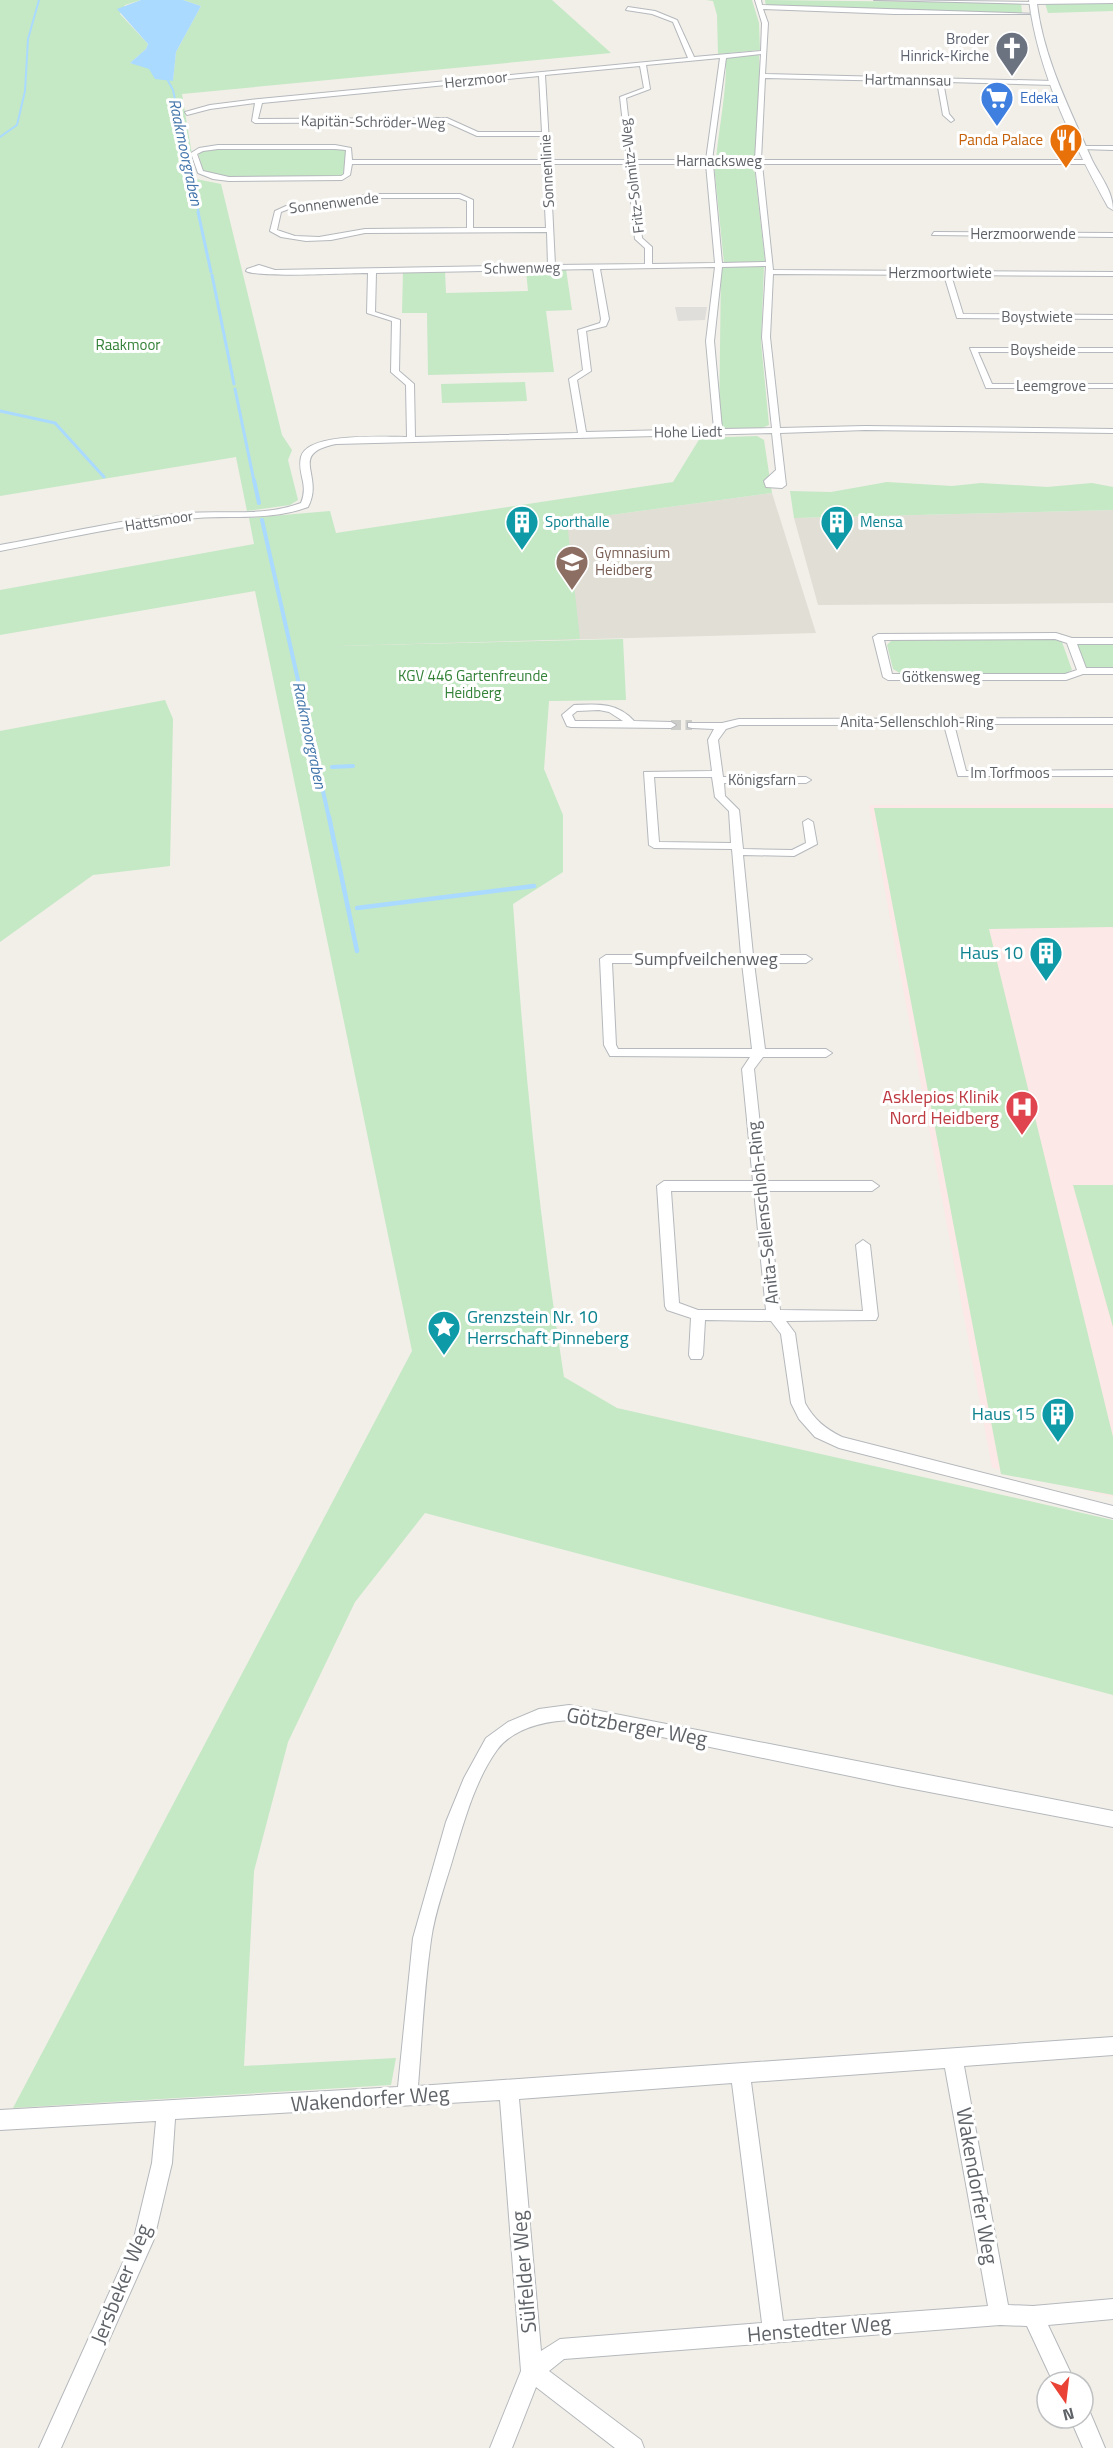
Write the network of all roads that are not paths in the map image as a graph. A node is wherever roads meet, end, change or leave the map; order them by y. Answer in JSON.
{"nodes":[{"id":1,"x":758,"y":0,"type":"edge"},
{"id":2,"x":877,"y":0,"type":"edge"},
{"id":3,"x":1033,"y":1,"type":"edge"},
{"id":4,"x":1113,"y":1,"type":"edge"},
{"id":5,"x":761,"y":7,"type":"junction"},
{"id":6,"x":628,"y":9,"type":"dead end"},
{"id":7,"x":1035,"y":14,"type":"junction"},
{"id":8,"x":1045,"y":14,"type":"dead end"},
{"id":9,"x":765,"y":52,"type":"junction"},
{"id":10,"x":723,"y":56,"type":"junction"},
{"id":11,"x":692,"y":59,"type":"junction"},
{"id":12,"x":643,"y":64,"type":"junction"},
{"id":13,"x":542,"y":74,"type":"junction"},
{"id":14,"x":763,"y":76,"type":"junction"},
{"id":15,"x":947,"y":81,"type":"junction"},
{"id":16,"x":1054,"y":83,"type":"junction"},
{"id":17,"x":259,"y":101,"type":"junction"},
{"id":18,"x":187,"y":113,"type":"dead end"},
{"id":19,"x":951,"y":120,"type":"dead end"},
{"id":20,"x":545,"y":134,"type":"junction"},
{"id":21,"x":1083,"y":148,"type":"junction"},
{"id":22,"x":1113,"y":148,"type":"edge"},
{"id":23,"x":548,"y":161,"type":"junction"},
{"id":24,"x":632,"y":161,"type":"junction"},
{"id":25,"x":709,"y":161,"type":"junction"},
{"id":26,"x":758,"y":161,"type":"junction"},
{"id":27,"x":349,"y":162,"type":"junction"},
{"id":28,"x":1089,"y":162,"type":"junction"},
{"id":29,"x":1113,"y":207,"type":"edge"},
{"id":30,"x":470,"y":230,"type":"junction"},
{"id":31,"x":550,"y":230,"type":"junction"},
{"id":32,"x":934,"y":233,"type":"dead end"},
{"id":33,"x":1113,"y":235,"type":"edge"},
{"id":34,"x":719,"y":265,"type":"junction"},
{"id":35,"x":649,"y":266,"type":"junction"},
{"id":36,"x":596,"y":267,"type":"junction"},
{"id":37,"x":552,"y":268,"type":"junction"},
{"id":38,"x":770,"y":268,"type":"junction"},
{"id":39,"x":372,"y":271,"type":"junction"},
{"id":40,"x":274,"y":272,"type":"dead end"},
{"id":41,"x":947,"y":273,"type":"junction"},
{"id":42,"x":1112,"y":273,"type":"edge"},
{"id":43,"x":1113,"y":317,"type":"edge"},
{"id":44,"x":1113,"y":350,"type":"edge"},
{"id":45,"x":989,"y":386,"type":"joint"},
{"id":46,"x":1113,"y":386,"type":"edge"},
{"id":47,"x":777,"y":430,"type":"junction"},
{"id":48,"x":718,"y":431,"type":"junction"},
{"id":49,"x":1113,"y":431,"type":"edge"},
{"id":50,"x":582,"y":435,"type":"junction"},
{"id":51,"x":411,"y":438,"type":"junction"},
{"id":52,"x":781,"y":470,"type":"dead end"},
{"id":53,"x":310,"y":492,"type":"joint"},
{"id":54,"x":0,"y":548,"type":"edge"},
{"id":55,"x":1071,"y":641,"type":"junction"},
{"id":56,"x":1113,"y":641,"type":"edge"},
{"id":57,"x":1082,"y":671,"type":"junction"},
{"id":58,"x":1113,"y":671,"type":"edge"},
{"id":59,"x":1113,"y":721,"type":"edge"},
{"id":60,"x":948,"y":722,"type":"junction"},
{"id":61,"x":632,"y":724,"type":"junction"},
{"id":62,"x":671,"y":725,"type":"tunnel mouth"},
{"id":63,"x":692,"y":725,"type":"tunnel mouth"},
{"id":64,"x":722,"y":726,"type":"junction"},
{"id":65,"x":1113,"y":773,"type":"edge"},
{"id":66,"x":718,"y":777,"type":"junction"},
{"id":67,"x":806,"y":780,"type":"dead end"},
{"id":68,"x":808,"y":822,"type":"dead end"},
{"id":69,"x":737,"y":849,"type":"junction"},
{"id":70,"x":747,"y":959,"type":"junction"},
{"id":71,"x":806,"y":959,"type":"dead end"},
{"id":72,"x":826,"y":1053,"type":"dead end"},
{"id":73,"x":759,"y":1054,"type":"junction"},
{"id":74,"x":759,"y":1185,"type":"junction"},
{"id":75,"x":872,"y":1186,"type":"dead end"},
{"id":76,"x":863,"y":1245,"type":"dead end"},
{"id":77,"x":698,"y":1315,"type":"junction"},
{"id":78,"x":774,"y":1315,"type":"junction"},
{"id":79,"x":696,"y":1355,"type":"dead end"},
{"id":80,"x":1113,"y":1512,"type":"edge"},
{"id":81,"x":1113,"y":1820,"type":"edge"},
{"id":82,"x":1113,"y":2046,"type":"edge"},
{"id":83,"x":953,"y":2058,"type":"junction"},
{"id":84,"x":740,"y":2073,"type":"junction"},
{"id":85,"x":510,"y":2090,"type":"junction"},
{"id":86,"x":407,"y":2096,"type":"junction"},
{"id":87,"x":166,"y":2112,"type":"junction"},
{"id":88,"x":0,"y":2120,"type":"edge"},
{"id":89,"x":1113,"y":2309,"type":"edge"},
{"id":90,"x":1000,"y":2315,"type":"junction"},
{"id":91,"x":1033,"y":2316,"type":"junction"},
{"id":92,"x":774,"y":2333,"type":"junction"},
{"id":93,"x":1058,"y":2370,"type":"edge"},
{"id":94,"x":532,"y":2371,"type":"junction"},
{"id":95,"x":1086,"y":2430,"type":"edge"},
{"id":96,"x":50,"y":2448,"type":"edge"},
{"id":97,"x":501,"y":2448,"type":"edge"},
{"id":98,"x":633,"y":2448,"type":"edge"},
{"id":99,"x":1095,"y":2448,"type":"edge"}],
"edges":[{"from":1,"to":5,"type":"street"},
{"from":2,"to":3,"type":"street"},
{"from":3,"to":4,"type":"street"},
{"from":3,"to":7,"type":"street"},
{"from":5,"to":7,"type":"street"},
{"from":5,"to":9,"type":"street"},
{"from":6,"to":11,"type":"street"},
{"from":7,"to":8,"type":"street"},
{"from":7,"to":16,"type":"street"},
{"from":9,"to":10,"type":"street","name":"Herzmoor"},
{"from":9,"to":14,"type":"street"},
{"from":10,"to":11,"type":"street","name":"Herzmoor"},
{"from":10,"to":25,"type":"street"},
{"from":11,"to":12,"type":"street","name":"Herzmoor"},
{"from":12,"to":13,"type":"street","name":"Herzmoor"},
{"from":12,"to":24,"type":"street","name":"Fritz-Solmitz-Weg"},
{"from":13,"to":17,"type":"street","name":"Herzmoor"},
{"from":13,"to":20,"type":"street","name":"Sonnenlinie"},
{"from":14,"to":15,"type":"street","name":"Hartmannsau"},
{"from":14,"to":26,"type":"street"},
{"from":15,"to":16,"type":"street","name":"Hartmannsau"},
{"from":15,"to":19,"type":"street"},
{"from":16,"to":21,"type":"street"},
{"from":17,"to":18,"type":"street","name":"Herzmoor"},
{"from":17,"to":20,"type":"street","name":"Kapitän-Schröder-Weg"},
{"from":20,"to":23,"type":"street","name":"Sonnenlinie"},
{"from":21,"to":22,"type":"street"},
{"from":21,"to":28,"type":"street"},
{"from":23,"to":24,"type":"street","name":"Harnacksweg"},
{"from":23,"to":27,"type":"street","name":"Harnacksweg"},
{"from":23,"to":31,"type":"street","name":"Sonnenlinie"},
{"from":24,"to":25,"type":"street","name":"Harnacksweg"},
{"from":24,"to":35,"type":"street","name":"Fritz-Solmitz-Weg"},
{"from":25,"to":26,"type":"street","name":"Harnacksweg"},
{"from":25,"to":34,"type":"street"},
{"from":26,"to":28,"type":"street","name":"Harnacksweg"},
{"from":26,"to":38,"type":"street"},
{"from":27,"to":27,"type":"street"},
{"from":28,"to":29,"type":"street"},
{"from":30,"to":30,"type":"street","name":"Sonnenwende"},
{"from":30,"to":31,"type":"street","name":"Sonnenwende"},
{"from":31,"to":37,"type":"street","name":"Sonnenlinie"},
{"from":32,"to":33,"type":"street","name":"Herzmoorwende"},
{"from":34,"to":35,"type":"street","name":"Schwenweg"},
{"from":34,"to":38,"type":"street","name":"Schwenweg"},
{"from":34,"to":48,"type":"street"},
{"from":35,"to":36,"type":"street","name":"Schwenweg"},
{"from":36,"to":37,"type":"street","name":"Schwenweg"},
{"from":36,"to":50,"type":"street"},
{"from":37,"to":39,"type":"street","name":"Schwenweg"},
{"from":38,"to":41,"type":"street","name":"Herzmoortwiete"},
{"from":38,"to":47,"type":"street"},
{"from":39,"to":40,"type":"street","name":"Schwenweg"},
{"from":39,"to":51,"type":"street"},
{"from":41,"to":42,"type":"street","name":"Herzmoortwiete"},
{"from":41,"to":43,"type":"street","name":"Boystwiete"},
{"from":44,"to":45,"type":"street","name":"Boysheide"},
{"from":45,"to":46,"type":"street","name":"Leemgrove"},
{"from":47,"to":48,"type":"street","name":"Hohe Liedt"},
{"from":47,"to":49,"type":"street","name":"Hohe Liedt"},
{"from":47,"to":52,"type":"street"},
{"from":48,"to":50,"type":"street","name":"Hohe Liedt"},
{"from":50,"to":51,"type":"street","name":"Hohe Liedt"},
{"from":51,"to":53,"type":"street","name":"Hohe Liedt"},
{"from":53,"to":54,"type":"street","name":"Hattsmoor"},
{"from":55,"to":56,"type":"street","name":"Götkensweg"},
{"from":55,"to":57,"type":"street"},
{"from":55,"to":57,"type":"street","name":"Götkensweg"},
{"from":57,"to":58,"type":"street","name":"Götkensweg"},
{"from":59,"to":60,"type":"street","name":"Anita-Sellenschloh-Ring"},
{"from":60,"to":64,"type":"street","name":"Anita-Sellenschloh-Ring"},
{"from":60,"to":65,"type":"street","name":"Im Torfmoos"},
{"from":61,"to":61,"type":"street"},
{"from":61,"to":62,"type":"street"},
{"from":63,"to":64,"type":"street","name":"Anita-Sellenschloh-Ring"},
{"from":64,"to":66,"type":"street","name":"Anita-Sellenschloh-Ring"},
{"from":66,"to":67,"type":"street","name":"Königsfarn"},
{"from":66,"to":69,"type":"street","name":"Anita-Sellenschloh-Ring"},
{"from":66,"to":69,"type":"street","name":"Königsfarn"},
{"from":68,"to":69,"type":"street"},
{"from":69,"to":70,"type":"street","name":"Anita-Sellenschloh-Ring"},
{"from":70,"to":71,"type":"street","name":"Sumpfveilchenweg"},
{"from":70,"to":73,"type":"street","name":"Anita-Sellenschloh-Ring"},
{"from":70,"to":73,"type":"street","name":"Sumpfveilchenweg"},
{"from":72,"to":73,"type":"street"},
{"from":73,"to":74,"type":"street","name":"Anita-Sellenschloh-Ring"},
{"from":74,"to":75,"type":"street"},
{"from":74,"to":77,"type":"street"},
{"from":74,"to":78,"type":"street","name":"Anita-Sellenschloh-Ring"},
{"from":76,"to":78,"type":"street"},
{"from":77,"to":78,"type":"street"},
{"from":77,"to":79,"type":"street"},
{"from":78,"to":80,"type":"street","name":"Anita-Sellenschloh-Ring"},
{"from":81,"to":86,"type":"street","name":"Götzberger Weg"},
{"from":82,"to":83,"type":"street","name":"Wakendorfer Weg"},
{"from":83,"to":84,"type":"street","name":"Wakendorfer Weg"},
{"from":83,"to":90,"type":"street","name":"Wakendorfer Weg"},
{"from":84,"to":85,"type":"street","name":"Wakendorfer Weg"},
{"from":84,"to":92,"type":"street"},
{"from":85,"to":86,"type":"street","name":"Wakendorfer Weg"},
{"from":85,"to":94,"type":"street","name":"Sülfelder Weg"},
{"from":86,"to":87,"type":"street","name":"Wakendorfer Weg"},
{"from":87,"to":88,"type":"street","name":"Wakendorfer Weg"},
{"from":87,"to":96,"type":"street","name":"Jersbeker Weg"},
{"from":89,"to":91,"type":"street","name":"Henstedter Weg"},
{"from":90,"to":91,"type":"street","name":"Henstedter Weg"},
{"from":90,"to":92,"type":"street","name":"Henstedter Weg"},
{"from":91,"to":93,"type":"street"},
{"from":92,"to":94,"type":"street","name":"Henstedter Weg"},
{"from":94,"to":97,"type":"street","name":"Sülfelder Weg"},
{"from":94,"to":98,"type":"street"},
{"from":95,"to":99,"type":"street"}]}
